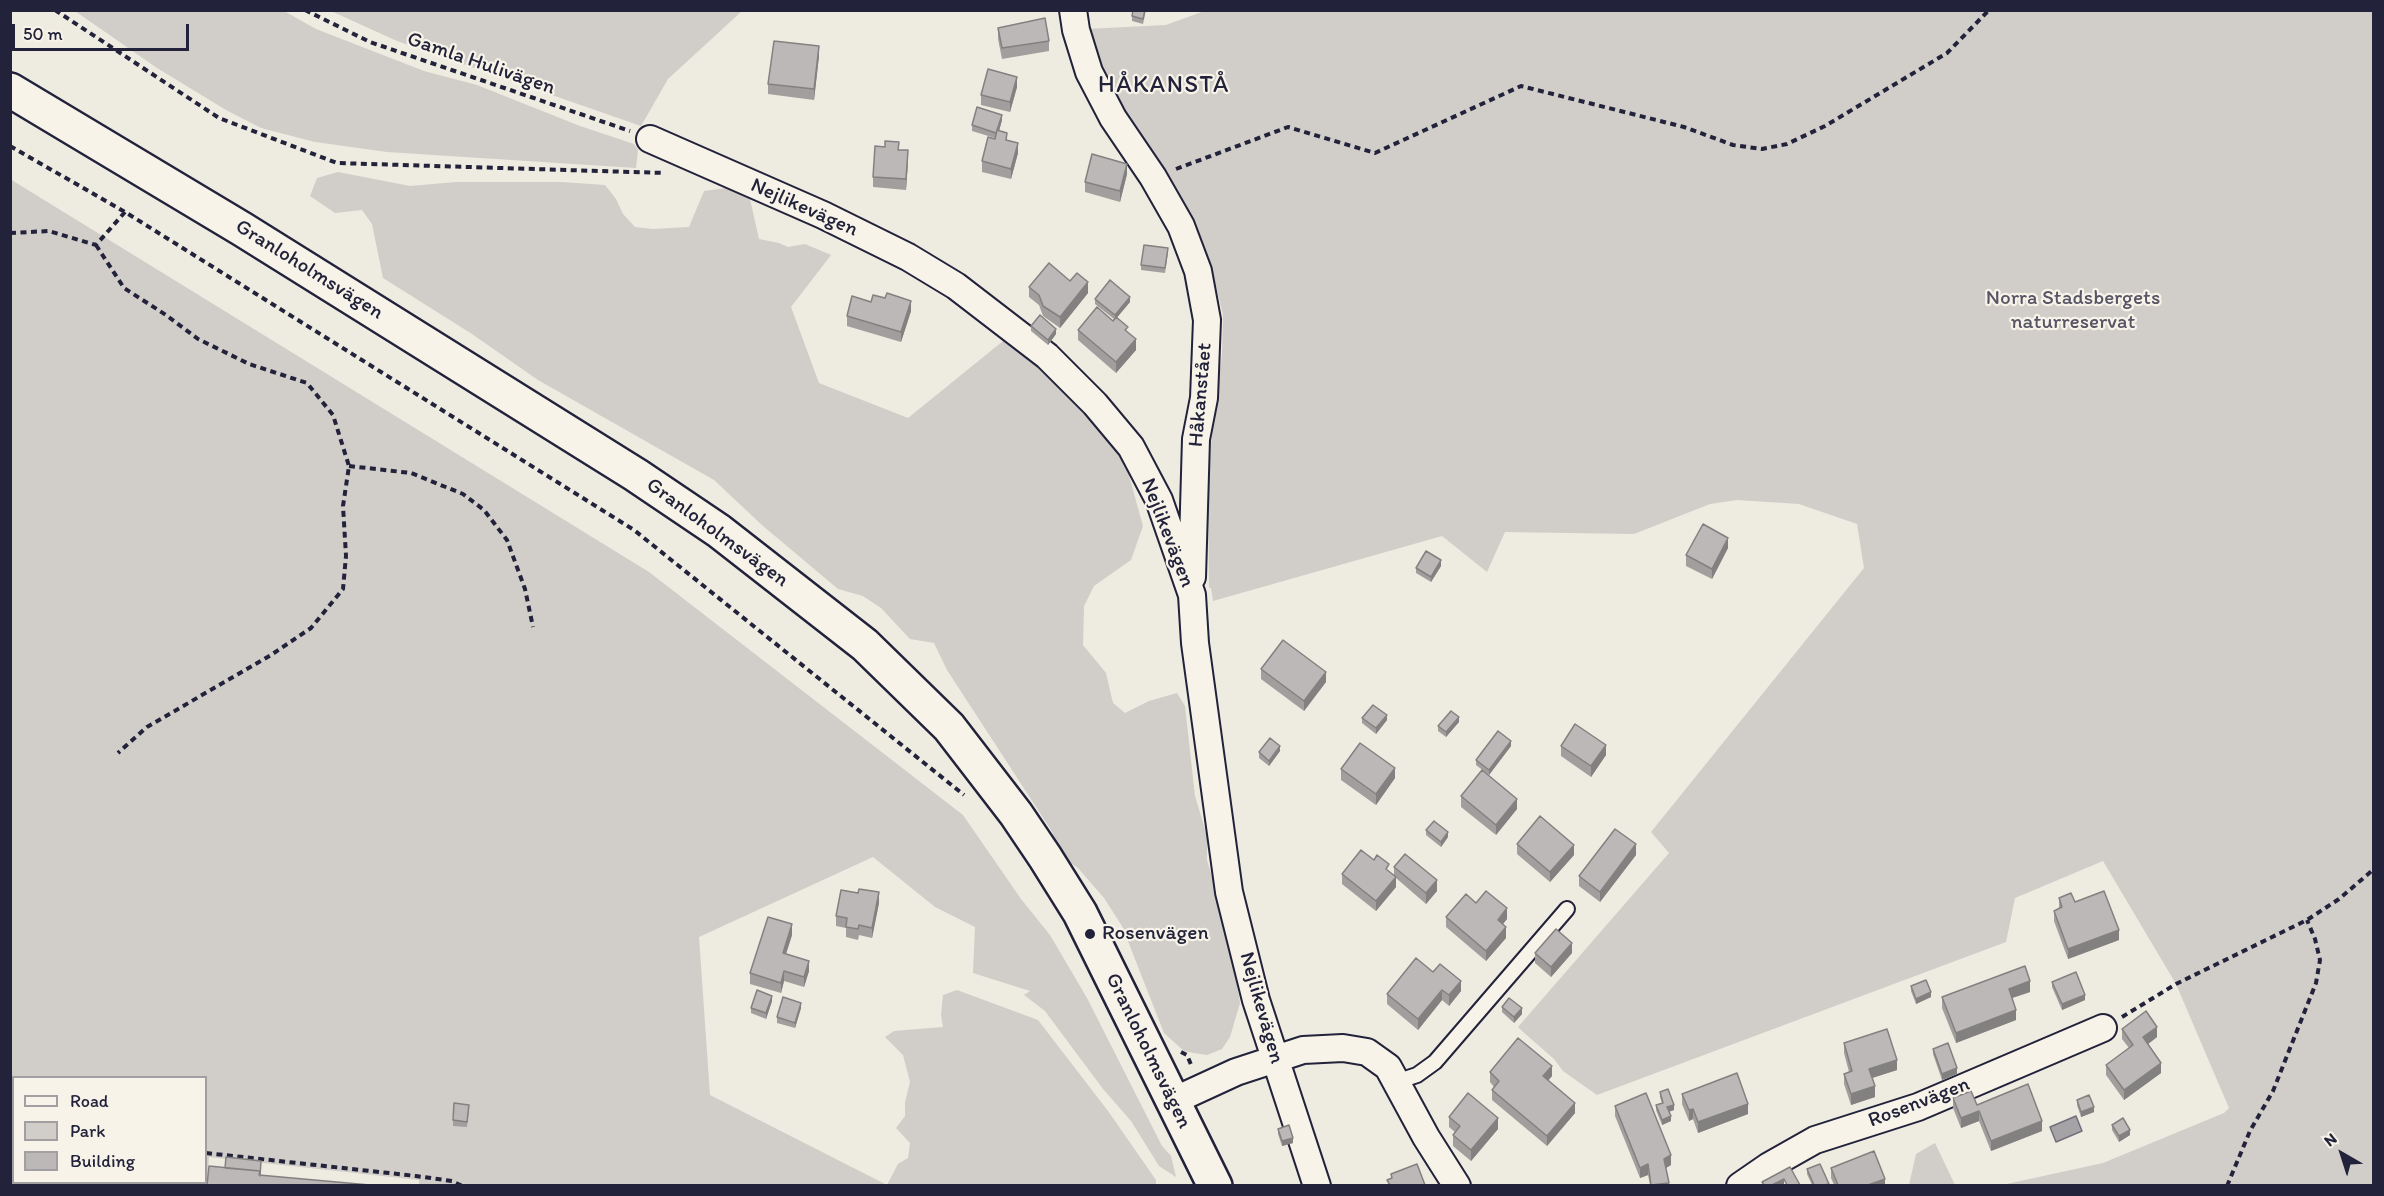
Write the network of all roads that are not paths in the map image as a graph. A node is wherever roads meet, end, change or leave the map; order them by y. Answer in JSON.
{"nodes":[{"id":1,"x":1073,"y":10,"type":"edge"},
{"id":2,"x":10,"y":90,"type":"edge"},
{"id":3,"x":650,"y":139,"type":"road end"},
{"id":4,"x":1192,"y":595,"type":"junction"},
{"id":5,"x":1567,"y":909,"type":"dead end"},
{"id":6,"x":2103,"y":1028,"type":"road end"},
{"id":7,"x":1275,"y":1059,"type":"junction"},
{"id":8,"x":1396,"y":1082,"type":"junction"},
{"id":9,"x":1173,"y":1101,"type":"junction"},
{"id":10,"x":1215,"y":1185,"type":"edge"},
{"id":11,"x":1317,"y":1185,"type":"edge"},
{"id":12,"x":1457,"y":1185,"type":"edge"},
{"id":13,"x":1740,"y":1185,"type":"edge"}],
"edges":[{"from":1,"to":4,"type":"street","name":"Håkanstået"},
{"from":2,"to":9,"type":"street","name":"Granloholmsvägen"},
{"from":3,"to":4,"type":"street","name":"Nejlikevägen"},
{"from":4,"to":7,"type":"street","name":"Nejlikevägen"},
{"from":5,"to":8,"type":"lane"},
{"from":6,"to":13,"type":"street","name":"Rosenvägen"},
{"from":7,"to":8,"type":"street"},
{"from":7,"to":9,"type":"street"},
{"from":7,"to":11,"type":"street","name":"Nejlikevägen"},
{"from":8,"to":12,"type":"street"},
{"from":9,"to":10,"type":"street","name":"Granloholmsvägen"}]}
